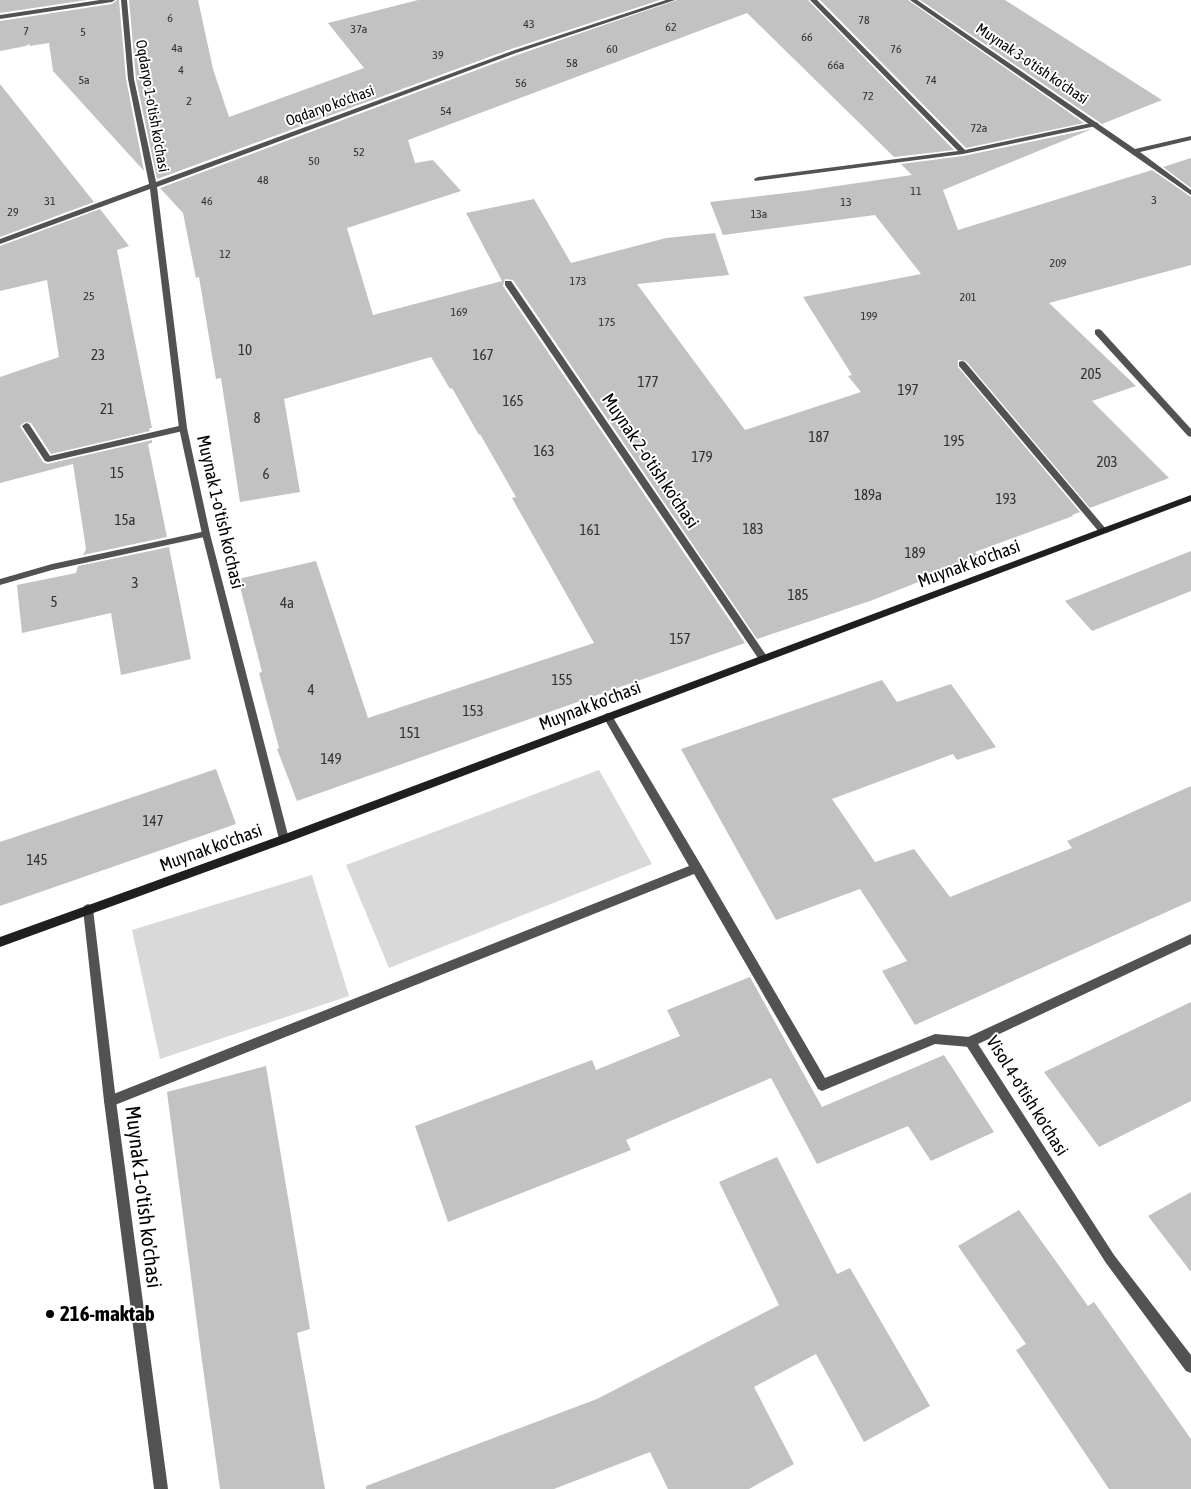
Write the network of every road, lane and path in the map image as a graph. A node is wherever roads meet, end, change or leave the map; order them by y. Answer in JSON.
{"nodes":[{"id":1,"x":112,"y":0,"type":"edge"},
{"id":2,"x":124,"y":0,"type":"edge"},
{"id":3,"x":672,"y":0,"type":"edge"},
{"id":4,"x":813,"y":0,"type":"edge"},
{"id":5,"x":913,"y":0,"type":"edge"},
{"id":6,"x":0,"y":18,"type":"edge"},
{"id":7,"x":1096,"y":124,"type":"junction"},
{"id":8,"x":1191,"y":138,"type":"edge"},
{"id":9,"x":1134,"y":151,"type":"junction"},
{"id":10,"x":962,"y":152,"type":"junction"},
{"id":11,"x":758,"y":179,"type":"dead end"},
{"id":12,"x":153,"y":186,"type":"junction"},
{"id":13,"x":1191,"y":193,"type":"edge"},
{"id":14,"x":0,"y":242,"type":"edge"},
{"id":15,"x":508,"y":283,"type":"dead end"},
{"id":16,"x":1098,"y":332,"type":"dead end"},
{"id":17,"x":962,"y":364,"type":"dead end"},
{"id":18,"x":26,"y":426,"type":"dead end"},
{"id":19,"x":183,"y":428,"type":"junction"},
{"id":20,"x":1191,"y":434,"type":"edge"},
{"id":21,"x":1191,"y":498,"type":"edge"},
{"id":22,"x":1103,"y":531,"type":"junction"},
{"id":23,"x":206,"y":534,"type":"junction"},
{"id":24,"x":0,"y":582,"type":"edge"},
{"id":25,"x":763,"y":658,"type":"junction"},
{"id":26,"x":608,"y":717,"type":"junction"},
{"id":27,"x":284,"y":839,"type":"junction"},
{"id":28,"x":697,"y":868,"type":"junction"},
{"id":29,"x":88,"y":909,"type":"junction"},
{"id":30,"x":1191,"y":939,"type":"edge"},
{"id":31,"x":0,"y":942,"type":"edge"},
{"id":32,"x":970,"y":1042,"type":"junction"},
{"id":33,"x":110,"y":1101,"type":"junction"},
{"id":34,"x":1191,"y":1366,"type":"edge"},
{"id":35,"x":161,"y":1489,"type":"edge"}],
"edges":[{"from":1,"to":6,"type":"street"},
{"from":2,"to":12,"type":"street","name":"Oqdaryo 1-o'tish ko'chasi"},
{"from":3,"to":12,"type":"street","name":"Oqdaryo ko'chasi"},
{"from":4,"to":10,"type":"street"},
{"from":5,"to":7,"type":"street","name":"Muynak 3-o'tish ko'chasi"},
{"from":7,"to":9,"type":"street","name":"Muynak 3-o'tish ko'chasi"},
{"from":7,"to":10,"type":"street"},
{"from":8,"to":9,"type":"street"},
{"from":9,"to":13,"type":"street","name":"Muynak 3-o'tish ko'chasi"},
{"from":10,"to":11,"type":"street"},
{"from":12,"to":14,"type":"street","name":"Oqdaryo ko'chasi"},
{"from":12,"to":19,"type":"street","name":"Muynak 1-o'tish ko'chasi"},
{"from":15,"to":25,"type":"street","name":"Muynak 2-o'tish ko'chasi"},
{"from":16,"to":20,"type":"street"},
{"from":17,"to":22,"type":"street"},
{"from":18,"to":19,"type":"street"},
{"from":19,"to":23,"type":"street","name":"Muynak 1-o'tish ko'chasi"},
{"from":21,"to":22,"type":"street","name":"Muynak ko'chasi"},
{"from":22,"to":25,"type":"street","name":"Muynak ko'chasi"},
{"from":23,"to":24,"type":"street"},
{"from":23,"to":27,"type":"street","name":"Muynak 1-o'tish ko'chasi"},
{"from":25,"to":26,"type":"street","name":"Muynak ko'chasi"},
{"from":26,"to":27,"type":"street","name":"Muynak ko'chasi"},
{"from":26,"to":28,"type":"street"},
{"from":27,"to":29,"type":"street","name":"Muynak ko'chasi"},
{"from":28,"to":32,"type":"street"},
{"from":28,"to":33,"type":"street"},
{"from":29,"to":31,"type":"street","name":"Muynak ko'chasi"},
{"from":29,"to":33,"type":"street","name":"Muynak 1-o'tish ko'chasi"},
{"from":30,"to":32,"type":"street","name":"Visol 4-o'tish ko'chasi"},
{"from":32,"to":34,"type":"street","name":"Visol 4-o'tish ko'chasi"},
{"from":33,"to":35,"type":"street","name":"Muynak 1-o'tish ko'chasi"}]}
